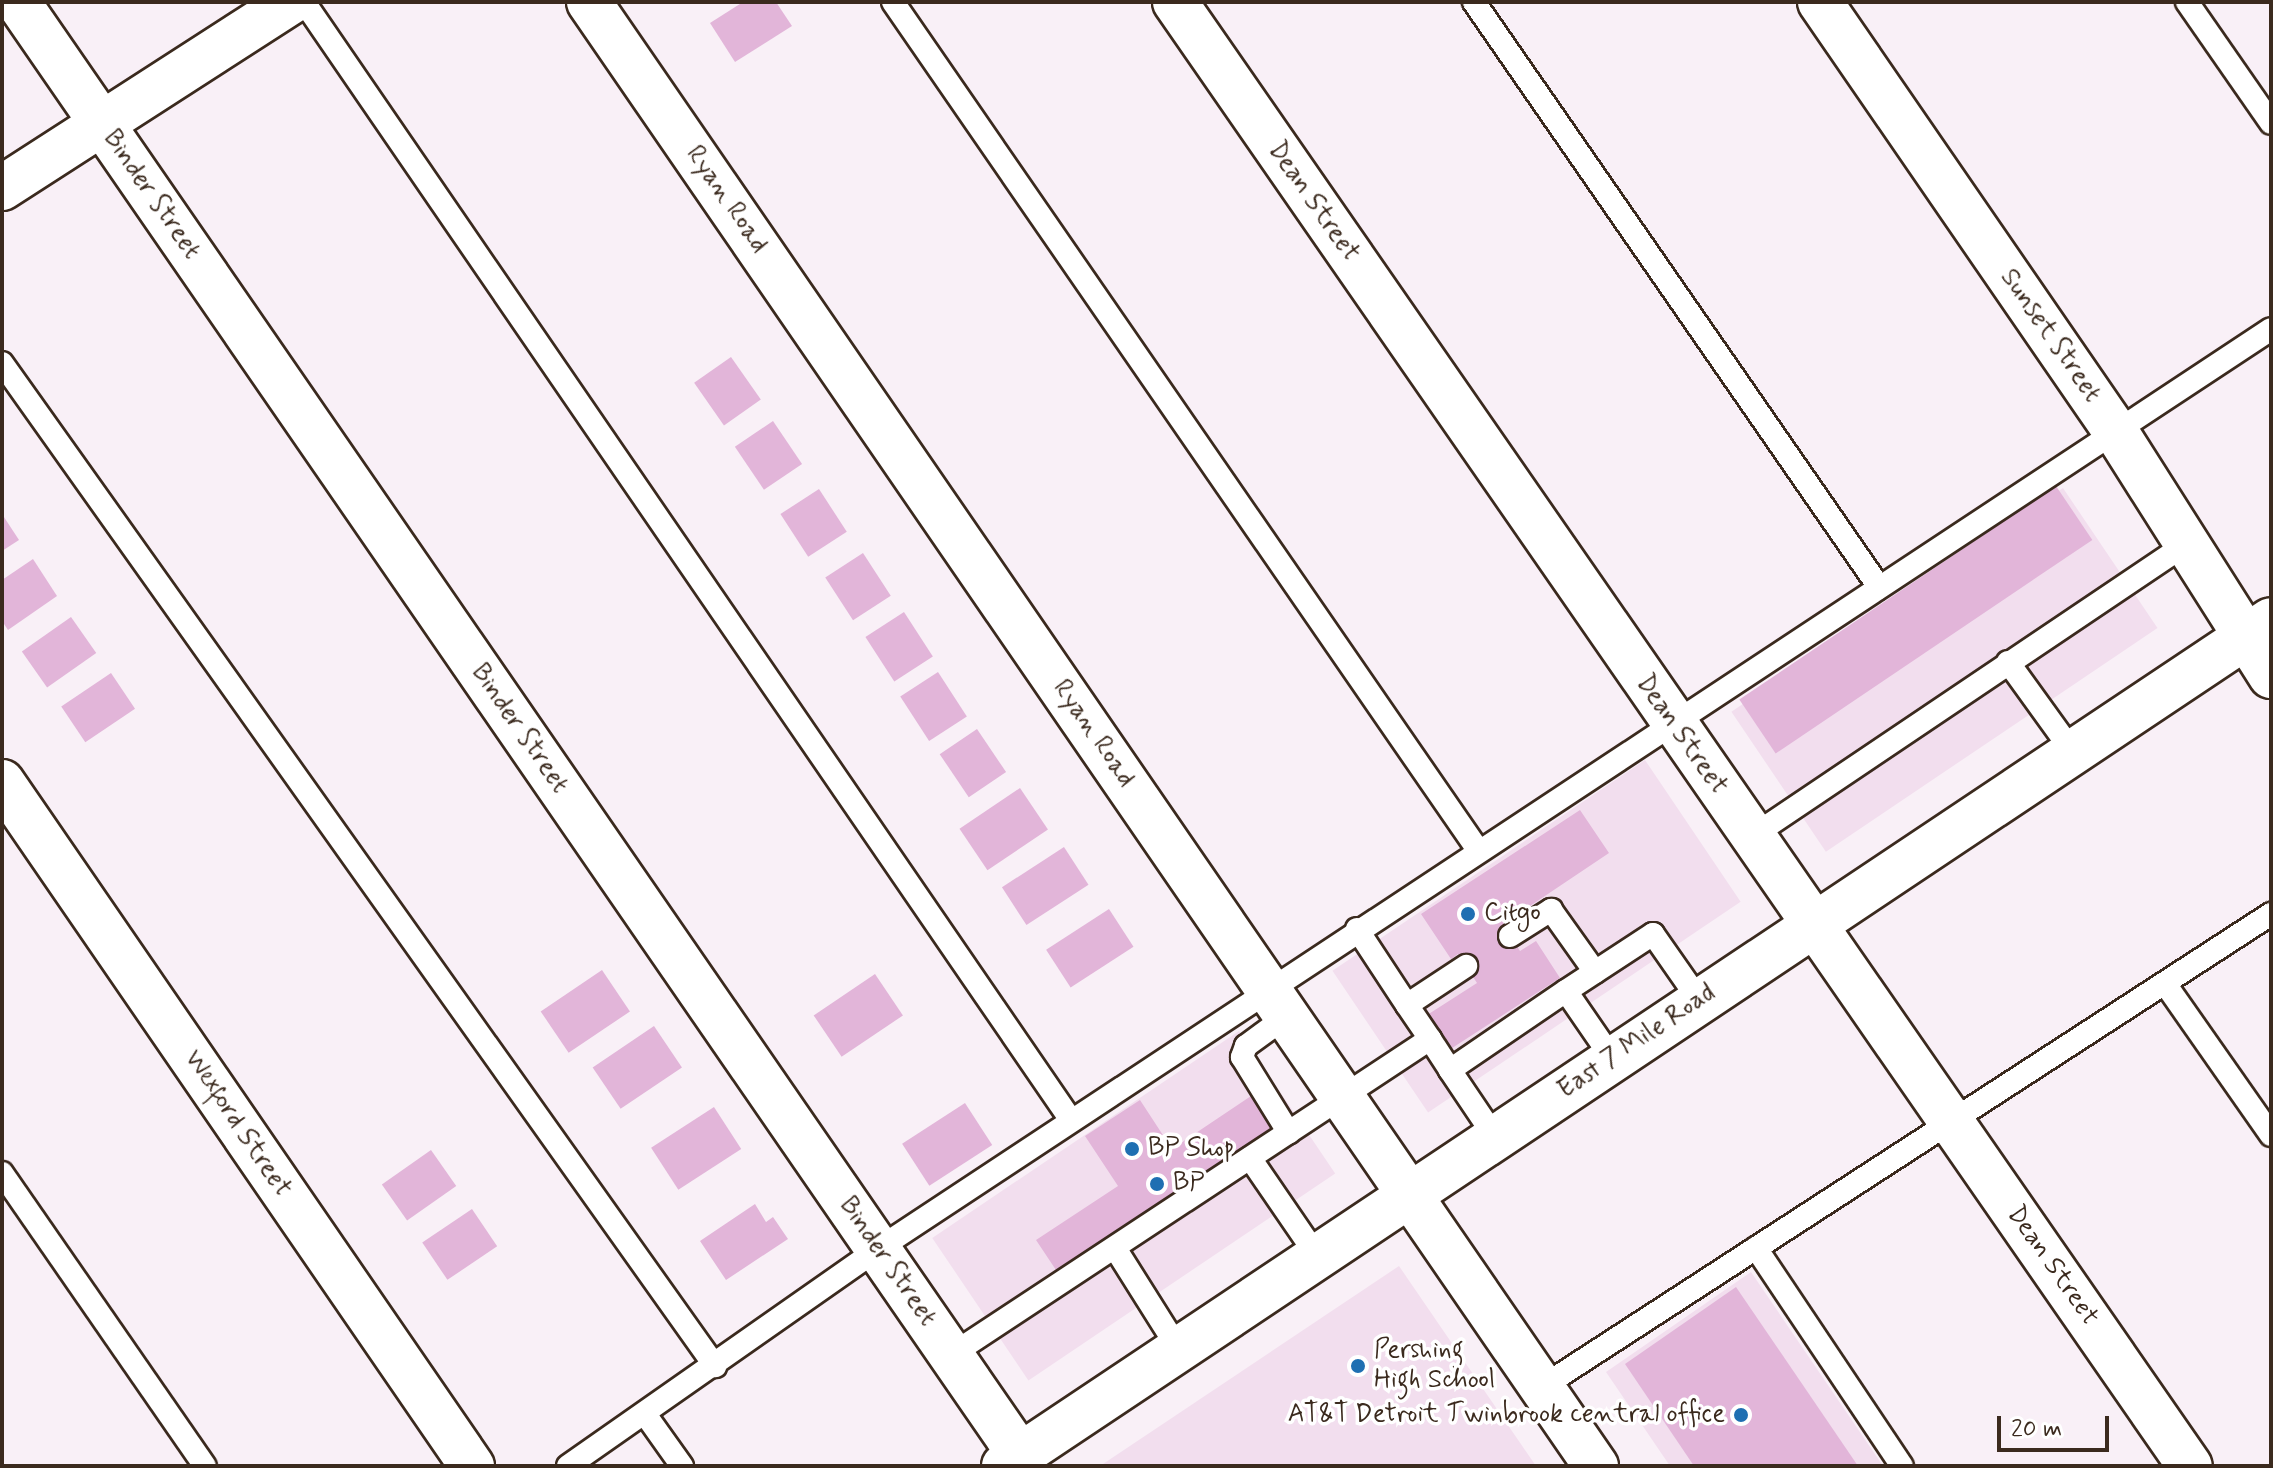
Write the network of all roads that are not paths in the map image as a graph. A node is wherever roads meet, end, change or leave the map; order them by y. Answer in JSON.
{"nodes":[{"id":1,"x":18,"y":2,"type":"edge"},
{"id":2,"x":291,"y":2,"type":"edge"},
{"id":3,"x":304,"y":2,"type":"edge"},
{"id":4,"x":589,"y":2,"type":"edge"},
{"id":5,"x":893,"y":2,"type":"edge"},
{"id":6,"x":1175,"y":2,"type":"edge"},
{"id":7,"x":1474,"y":2,"type":"edge"},
{"id":8,"x":1820,"y":2,"type":"edge"},
{"id":9,"x":2187,"y":2,"type":"edge"},
{"id":10,"x":2271,"y":123,"type":"edge"},
{"id":11,"x":102,"y":124,"type":"junction"},
{"id":12,"x":2,"y":188,"type":"edge"},
{"id":13,"x":2271,"y":329,"type":"edge"},
{"id":14,"x":2,"y":363,"type":"edge"},
{"id":15,"x":2116,"y":432,"type":"junction"},
{"id":16,"x":2186,"y":544,"type":"junction"},
{"id":17,"x":1879,"y":587,"type":"junction"},
{"id":18,"x":2258,"y":629,"type":"edge"},
{"id":19,"x":2008,"y":662,"type":"junction"},
{"id":20,"x":2271,"y":676,"type":"edge"},
{"id":21,"x":1671,"y":722,"type":"junction"},
{"id":22,"x":2073,"y":752,"type":"junction"},
{"id":23,"x":2,"y":782,"type":"edge"},
{"id":24,"x":1751,"y":837,"type":"junction"},
{"id":25,"x":1478,"y":850,"type":"junction"},
{"id":26,"x":2271,"y":914,"type":"edge"},
{"id":27,"x":1815,"y":923,"type":"junction"},
{"id":28,"x":1357,"y":929,"type":"junction"},
{"id":29,"x":1510,"y":936,"type":"dead end"},
{"id":30,"x":1466,"y":966,"type":"dead end"},
{"id":31,"x":1595,"y":972,"type":"junction"},
{"id":32,"x":2166,"y":985,"type":"junction"},
{"id":33,"x":1566,"y":991,"type":"junction"},
{"id":34,"x":1699,"y":1000,"type":"junction"},
{"id":35,"x":1278,"y":1002,"type":"junction"},
{"id":36,"x":1407,"y":1005,"type":"junction"},
{"id":37,"x":1430,"y":1039,"type":"junction"},
{"id":38,"x":1612,"y":1058,"type":"junction"},
{"id":39,"x":1450,"y":1070,"type":"junction"},
{"id":40,"x":1343,"y":1097,"type":"junction"},
{"id":41,"x":1071,"y":1120,"type":"junction"},
{"id":42,"x":1951,"y":1121,"type":"junction"},
{"id":43,"x":1289,"y":1133,"type":"junction"},
{"id":44,"x":2271,"y":1135,"type":"edge"},
{"id":45,"x":1495,"y":1137,"type":"junction"},
{"id":46,"x":1250,"y":1158,"type":"junction"},
{"id":47,"x":2,"y":1173,"type":"edge"},
{"id":48,"x":1410,"y":1195,"type":"junction"},
{"id":49,"x":1115,"y":1248,"type":"junction"},
{"id":50,"x":1756,"y":1248,"type":"junction"},
{"id":51,"x":878,"y":1249,"type":"junction"},
{"id":52,"x":1317,"y":1256,"type":"junction"},
{"id":53,"x":1178,"y":1348,"type":"junction"},
{"id":54,"x":951,"y":1355,"type":"junction"},
{"id":55,"x":715,"y":1366,"type":"junction"},
{"id":56,"x":1542,"y":1387,"type":"junction"},
{"id":57,"x":645,"y":1414,"type":"junction"},
{"id":58,"x":1012,"y":1461,"type":"edge"},
{"id":59,"x":205,"y":1466,"type":"edge"},
{"id":60,"x":472,"y":1466,"type":"edge"},
{"id":61,"x":568,"y":1466,"type":"edge"},
{"id":62,"x":682,"y":1466,"type":"edge"},
{"id":63,"x":1596,"y":1466,"type":"edge"},
{"id":64,"x":1902,"y":1466,"type":"edge"},
{"id":65,"x":2190,"y":1466,"type":"edge"}],
"edges":[{"from":1,"to":11,"type":"street","name":"Binder Street"},
{"from":2,"to":11,"type":"street"},
{"from":3,"to":41,"type":"lane"},
{"from":4,"to":35,"type":"street","name":"Ryan Road"},
{"from":5,"to":25,"type":"lane"},
{"from":6,"to":21,"type":"street","name":"Dean Street"},
{"from":7,"to":17,"type":"lane"},
{"from":8,"to":15,"type":"street","name":"Sunset Street"},
{"from":9,"to":10,"type":"lane"},
{"from":11,"to":12,"type":"street"},
{"from":11,"to":51,"type":"street","name":"Binder Street"},
{"from":13,"to":15,"type":"lane"},
{"from":14,"to":55,"type":"lane"},
{"from":15,"to":16,"type":"street","name":"Sunset Street"},
{"from":15,"to":17,"type":"lane"},
{"from":16,"to":18,"type":"street","name":"Sunset Street"},
{"from":16,"to":19,"type":"lane"},
{"from":17,"to":21,"type":"lane"},
{"from":18,"to":20,"type":"street","name":"Sunset Street"},
{"from":18,"to":22,"type":"street","name":"East 7 Mile Road"},
{"from":19,"to":22,"type":"lane"},
{"from":19,"to":24,"type":"lane"},
{"from":21,"to":24,"type":"street","name":"Dean Street"},
{"from":21,"to":25,"type":"lane"},
{"from":22,"to":27,"type":"street","name":"East 7 Mile Road"},
{"from":23,"to":60,"type":"street","name":"Wexford Street"},
{"from":24,"to":27,"type":"street","name":"Dean Street"},
{"from":25,"to":28,"type":"lane"},
{"from":26,"to":32,"type":"lane"},
{"from":27,"to":34,"type":"street","name":"East 7 Mile Road"},
{"from":27,"to":42,"type":"street","name":"Dean Street"},
{"from":28,"to":35,"type":"lane"},
{"from":28,"to":36,"type":"lane"},
{"from":29,"to":31,"type":"lane"},
{"from":30,"to":36,"type":"lane"},
{"from":31,"to":33,"type":"lane"},
{"from":31,"to":34,"type":"lane"},
{"from":32,"to":42,"type":"lane"},
{"from":32,"to":44,"type":"lane"},
{"from":33,"to":38,"type":"lane"},
{"from":33,"to":39,"type":"lane"},
{"from":34,"to":38,"type":"street","name":"East 7 Mile Road"},
{"from":35,"to":40,"type":"street","name":"Ryan Road"},
{"from":35,"to":41,"type":"lane"},
{"from":35,"to":43,"type":"lane"},
{"from":36,"to":37,"type":"lane"},
{"from":37,"to":39,"type":"lane"},
{"from":37,"to":40,"type":"lane"},
{"from":38,"to":45,"type":"street","name":"East 7 Mile Road"},
{"from":39,"to":45,"type":"lane"},
{"from":40,"to":43,"type":"lane"},
{"from":40,"to":48,"type":"street","name":"Ryan Road"},
{"from":41,"to":51,"type":"lane"},
{"from":42,"to":50,"type":"lane"},
{"from":42,"to":65,"type":"street","name":"Dean Street"},
{"from":43,"to":46,"type":"lane"},
{"from":45,"to":48,"type":"street","name":"East 7 Mile Road"},
{"from":46,"to":49,"type":"lane"},
{"from":46,"to":52,"type":"lane"},
{"from":47,"to":59,"type":"lane"},
{"from":48,"to":52,"type":"street","name":"East 7 Mile Road"},
{"from":48,"to":56,"type":"street","name":"Ryan Road"},
{"from":49,"to":53,"type":"lane"},
{"from":49,"to":54,"type":"lane"},
{"from":50,"to":56,"type":"lane"},
{"from":50,"to":64,"type":"lane"},
{"from":51,"to":54,"type":"street","name":"Binder Street"},
{"from":51,"to":55,"type":"lane"},
{"from":52,"to":53,"type":"street","name":"East 7 Mile Road"},
{"from":53,"to":58,"type":"street","name":"East 7 Mile Road"},
{"from":54,"to":58,"type":"street","name":"Binder Street"},
{"from":55,"to":57,"type":"lane"},
{"from":56,"to":63,"type":"street","name":"Ryan Road"},
{"from":57,"to":61,"type":"lane"},
{"from":57,"to":62,"type":"lane"}]}
